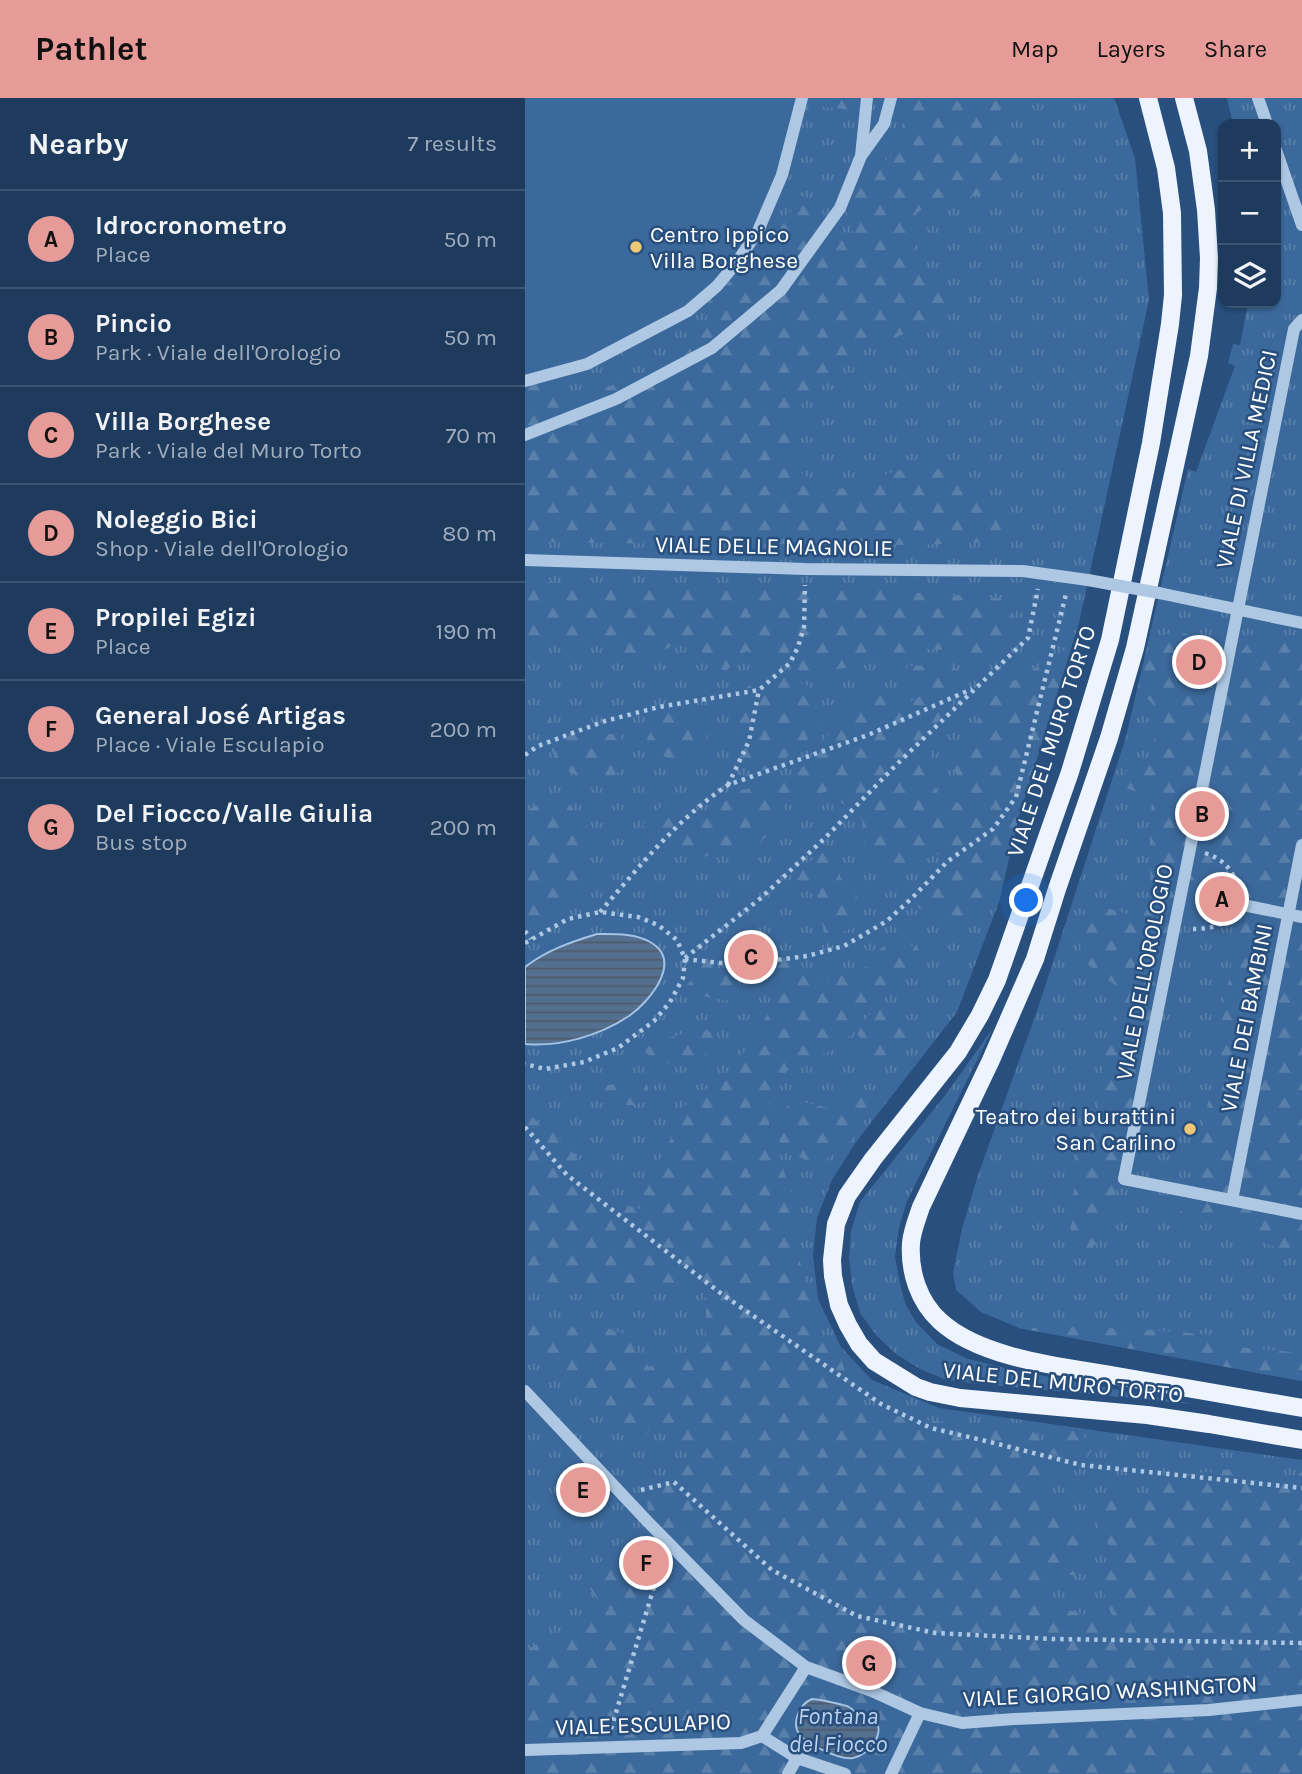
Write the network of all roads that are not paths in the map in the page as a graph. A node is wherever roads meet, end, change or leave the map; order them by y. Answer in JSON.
{"nodes":[{"id":1,"x":802,"y":98,"type":"edge"},
{"id":2,"x":867,"y":98,"type":"edge"},
{"id":3,"x":891,"y":98,"type":"edge"},
{"id":4,"x":1148,"y":98,"type":"edge"},
{"id":5,"x":1184,"y":98,"type":"edge"},
{"id":6,"x":1258,"y":98,"type":"edge"},
{"id":7,"x":1265,"y":119,"type":"edge"},
{"id":8,"x":861,"y":156,"type":"junction"},
{"id":9,"x":1281,"y":164,"type":"edge"},
{"id":10,"x":1302,"y":225,"type":"edge"},
{"id":11,"x":1302,"y":320,"type":"edge"},
{"id":12,"x":525,"y":381,"type":"edge"},
{"id":13,"x":525,"y":435,"type":"edge"},
{"id":14,"x":525,"y":560,"type":"edge"},
{"id":15,"x":1237,"y":608,"type":"junction"},
{"id":16,"x":1302,"y":623,"type":"edge"},
{"id":17,"x":1302,"y":845,"type":"edge"},
{"id":18,"x":1238,"y":904,"type":"road end"},
{"id":19,"x":1288,"y":914,"type":"junction"},
{"id":20,"x":1302,"y":917,"type":"edge"},
{"id":21,"x":1232,"y":1200,"type":"junction"},
{"id":22,"x":1302,"y":1214,"type":"edge"},
{"id":23,"x":525,"y":1391,"type":"edge"},
{"id":24,"x":1302,"y":1408,"type":"edge"},
{"id":25,"x":1302,"y":1440,"type":"edge"},
{"id":26,"x":806,"y":1667,"type":"junction"},
{"id":27,"x":1302,"y":1700,"type":"edge"},
{"id":28,"x":920,"y":1713,"type":"junction"},
{"id":29,"x":762,"y":1737,"type":"junction"},
{"id":30,"x":525,"y":1750,"type":"edge"},
{"id":31,"x":797,"y":1758,"type":"junction"},
{"id":32,"x":788,"y":1774,"type":"edge"},
{"id":33,"x":845,"y":1774,"type":"edge"},
{"id":34,"x":891,"y":1774,"type":"edge"}],
"edges":[{"from":1,"to":12,"type":"street"},
{"from":2,"to":8,"type":"street"},
{"from":3,"to":8,"type":"street"},
{"from":4,"to":25,"type":"main road","name":"VIALE DEL MURO TORTO"},
{"from":5,"to":24,"type":"main road","name":"VIALE DEL MURO TORTO"},
{"from":6,"to":7,"type":"street"},
{"from":8,"to":13,"type":"street"},
{"from":9,"to":10,"type":"street"},
{"from":11,"to":15,"type":"street","name":"VIALE DI VILLA MEDICI"},
{"from":14,"to":15,"type":"street","name":"VIALE DELLE MAGNOLIE","bridge":true},
{"from":15,"to":16,"type":"street","name":"VIALE DELLE MAGNOLIE"},
{"from":15,"to":21,"type":"street","name":"VIALE DELL'OROLOGIO"},
{"from":17,"to":19,"type":"street","name":"VIALE DEI BAMBINI"},
{"from":18,"to":19,"type":"street"},
{"from":19,"to":20,"type":"street"},
{"from":19,"to":21,"type":"street","name":"VIALE DEI BAMBINI"},
{"from":21,"to":22,"type":"street"},
{"from":23,"to":26,"type":"street","name":"VIALE GIORGIO WASHINGTON"},
{"from":26,"to":28,"type":"street","name":"VIALE GIORGIO WASHINGTON"},
{"from":26,"to":29,"type":"street"},
{"from":27,"to":28,"type":"street","name":"VIALE GIORGIO WASHINGTON"},
{"from":28,"to":34,"type":"street"},
{"from":29,"to":30,"type":"street","name":"VIALE ESCULAPIO"},
{"from":29,"to":31,"type":"street"},
{"from":31,"to":32,"type":"street"},
{"from":31,"to":33,"type":"street"}]}
